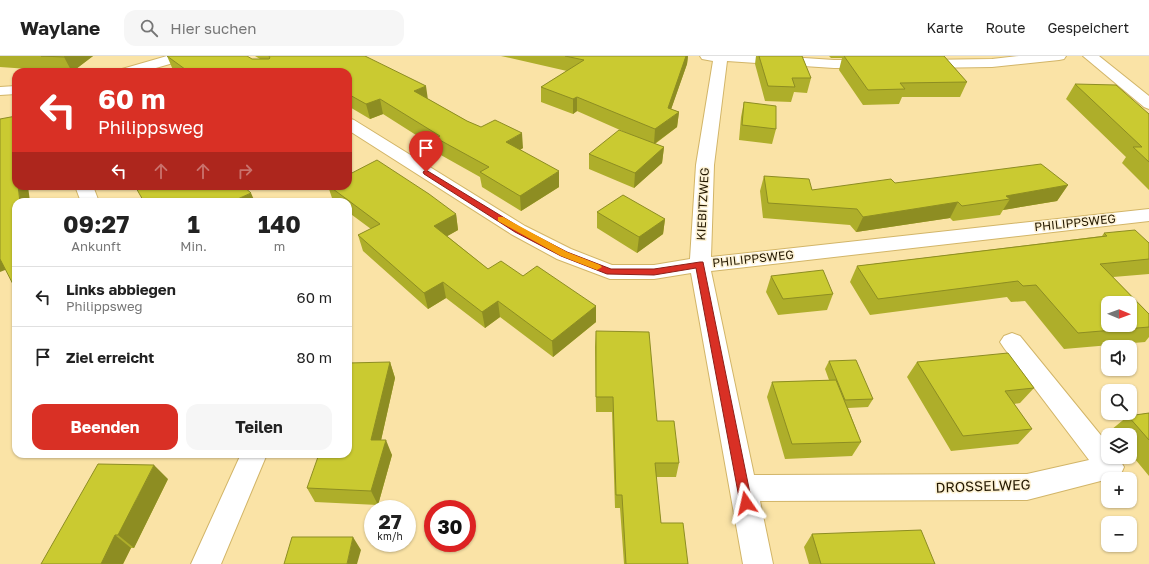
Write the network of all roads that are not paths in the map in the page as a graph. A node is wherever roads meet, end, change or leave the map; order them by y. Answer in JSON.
{"nodes":[{"id":1,"x":182,"y":56,"type":"edge"},
{"id":2,"x":1059,"y":56,"type":"edge"},
{"id":3,"x":1090,"y":56,"type":"edge"},
{"id":4,"x":716,"y":57,"type":"edge"},
{"id":5,"x":886,"y":64,"type":"edge"},
{"id":6,"x":908,"y":64,"type":"edge"},
{"id":7,"x":141,"y":68,"type":"edge"},
{"id":8,"x":12,"y":90,"type":"edge"},
{"id":9,"x":0,"y":91,"type":"edge"},
{"id":10,"x":1149,"y":104,"type":"edge"},
{"id":11,"x":352,"y":126,"type":"edge"},
{"id":12,"x":1149,"y":215,"type":"edge"},
{"id":13,"x":700,"y":264,"type":"junction"},
{"id":14,"x":1012,"y":342,"type":"dead end"},
{"id":15,"x":252,"y":458,"type":"edge"},
{"id":16,"x":743,"y":488,"type":"junction"},
{"id":17,"x":206,"y":564,"type":"edge"},
{"id":18,"x":758,"y":564,"type":"edge"}],
"edges":[{"from":1,"to":7,"type":"street"},
{"from":2,"to":6,"type":"street"},
{"from":3,"to":10,"type":"street"},
{"from":4,"to":5,"type":"street"},
{"from":4,"to":13,"type":"street","name":"KIEBITZWEG"},
{"from":8,"to":9,"type":"street"},
{"from":11,"to":13,"type":"street","name":"PHILIPPSWEG"},
{"from":12,"to":13,"type":"street","name":"PHILIPPSWEG"},
{"from":13,"to":16,"type":"street","name":"KIEBITZWEG"},
{"from":14,"to":16,"type":"street","name":"DROSSELWEG"},
{"from":15,"to":17,"type":"street"},
{"from":16,"to":18,"type":"street","name":"KIEBITZWEG"}]}
